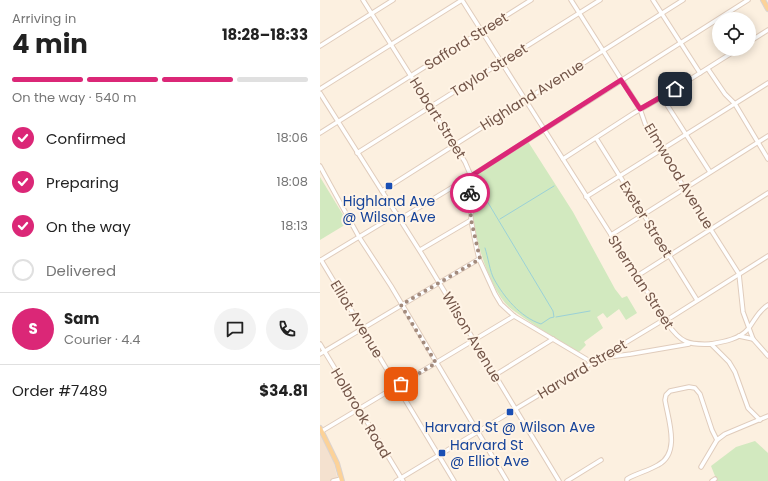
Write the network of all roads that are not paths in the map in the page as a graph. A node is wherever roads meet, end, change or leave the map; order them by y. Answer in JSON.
{"nodes":[{"id":1,"x":362,"y":0,"type":"edge"},
{"id":2,"x":393,"y":0,"type":"edge"},
{"id":3,"x":462,"y":0,"type":"edge"},
{"id":4,"x":531,"y":0,"type":"edge"},
{"id":5,"x":571,"y":0,"type":"edge"},
{"id":6,"x":600,"y":0,"type":"edge"},
{"id":7,"x":653,"y":0,"type":"edge"},
{"id":8,"x":683,"y":0,"type":"edge"},
{"id":9,"x":748,"y":0,"type":"edge"},
{"id":10,"x":763,"y":0,"type":"edge"},
{"id":11,"x":768,"y":9,"type":"edge"},
{"id":12,"x":580,"y":13,"type":"junction"},
{"id":13,"x":662,"y":13,"type":"junction"},
{"id":14,"x":372,"y":14,"type":"junction"},
{"id":15,"x":768,"y":30,"type":"edge"},
{"id":16,"x":481,"y":32,"type":"junction"},
{"id":17,"x":756,"y":38,"type":"edge"},
{"id":18,"x":680,"y":43,"type":"junction"},
{"id":19,"x":391,"y":44,"type":"junction"},
{"id":20,"x":320,"y":46,"type":"edge"},
{"id":21,"x":603,"y":50,"type":"junction"},
{"id":22,"x":728,"y":56,"type":"edge"},
{"id":23,"x":501,"y":62,"type":"junction"},
{"id":24,"x":708,"y":69,"type":"junction"},
{"id":25,"x":700,"y":73,"type":"junction"},
{"id":26,"x":411,"y":76,"type":"junction"},
{"id":27,"x":621,"y":80,"type":"junction"},
{"id":28,"x":768,"y":83,"type":"edge"},
{"id":29,"x":320,"y":89,"type":"edge"},
{"id":30,"x":320,"y":93,"type":"edge"},
{"id":31,"x":662,"y":97,"type":"junction"},
{"id":32,"x":525,"y":100,"type":"junction"},
{"id":33,"x":735,"y":104,"type":"junction"},
{"id":34,"x":431,"y":107,"type":"junction"},
{"id":35,"x":640,"y":109,"type":"junction"},
{"id":36,"x":338,"y":122,"type":"junction"},
{"id":37,"x":544,"y":129,"type":"junction"},
{"id":38,"x":320,"y":133,"type":"edge"},
{"id":39,"x":686,"y":135,"type":"junction"},
{"id":40,"x":768,"y":136,"type":"edge"},
{"id":41,"x":596,"y":138,"type":"junction"},
{"id":42,"x":758,"y":142,"type":"junction"},
{"id":43,"x":455,"y":145,"type":"junction"},
{"id":44,"x":661,"y":150,"type":"junction"},
{"id":45,"x":358,"y":153,"type":"junction"},
{"id":46,"x":768,"y":158,"type":"edge"},
{"id":47,"x":563,"y":159,"type":"junction"},
{"id":48,"x":320,"y":166,"type":"edge"},
{"id":49,"x":710,"y":172,"type":"junction"},
{"id":50,"x":471,"y":176,"type":"junction"},
{"id":51,"x":619,"y":177,"type":"junction"},
{"id":52,"x":685,"y":188,"type":"junction"},
{"id":53,"x":382,"y":191,"type":"junction"},
{"id":54,"x":768,"y":193,"type":"edge"},
{"id":55,"x":586,"y":197,"type":"junction"},
{"id":56,"x":397,"y":214,"type":"junction"},
{"id":57,"x":643,"y":214,"type":"junction"},
{"id":58,"x":400,"y":219,"type":"junction"},
{"id":59,"x":471,"y":220,"type":"junction"},
{"id":60,"x":710,"y":229,"type":"junction"},
{"id":61,"x":611,"y":235,"type":"junction"},
{"id":62,"x":359,"y":237,"type":"junction"},
{"id":63,"x":420,"y":250,"type":"junction"},
{"id":64,"x":669,"y":256,"type":"junction"},
{"id":65,"x":768,"y":256,"type":"edge"},
{"id":66,"x":480,"y":259,"type":"junction"},
{"id":67,"x":321,"y":260,"type":"edge"},
{"id":68,"x":739,"y":274,"type":"junction"},
{"id":69,"x":637,"y":276,"type":"junction"},
{"id":70,"x":439,"y":282,"type":"junction"},
{"id":71,"x":697,"y":300,"type":"junction"},
{"id":72,"x":401,"y":305,"type":"junction"},
{"id":73,"x":768,"y":305,"type":"edge"},
{"id":74,"x":514,"y":316,"type":"junction"},
{"id":75,"x":665,"y":320,"type":"junction"},
{"id":76,"x":363,"y":328,"type":"junction"},
{"id":77,"x":749,"y":328,"type":"junction"},
{"id":78,"x":740,"y":336,"type":"junction"},
{"id":79,"x":553,"y":339,"type":"junction"},
{"id":80,"x":752,"y":339,"type":"junction"},
{"id":81,"x":474,"y":340,"type":"junction"},
{"id":82,"x":320,"y":344,"type":"edge"},
{"id":83,"x":689,"y":344,"type":"junction"},
{"id":84,"x":711,"y":344,"type":"junction"},
{"id":85,"x":324,"y":352,"type":"junction"},
{"id":86,"x":767,"y":353,"type":"edge"},
{"id":87,"x":320,"y":354,"type":"edge"},
{"id":88,"x":600,"y":358,"type":"junction"},
{"id":89,"x":436,"y":363,"type":"junction"},
{"id":90,"x":590,"y":364,"type":"junction"},
{"id":91,"x":495,"y":375,"type":"junction"},
{"id":92,"x":397,"y":386,"type":"junction"},
{"id":93,"x":516,"y":409,"type":"junction"},
{"id":94,"x":360,"y":410,"type":"junction"},
{"id":95,"x":768,"y":416,"type":"edge"},
{"id":96,"x":760,"y":420,"type":"junction"},
{"id":97,"x":321,"y":430,"type":"edge"},
{"id":98,"x":477,"y":432,"type":"junction"},
{"id":99,"x":717,"y":440,"type":"junction"},
{"id":100,"x":439,"y":455,"type":"junction"},
{"id":101,"x":601,"y":460,"type":"dead end"},
{"id":102,"x":701,"y":467,"type":"dead end"},
{"id":103,"x":341,"y":480,"type":"edge"},
{"id":104,"x":402,"y":480,"type":"edge"},
{"id":105,"x":332,"y":481,"type":"edge"},
{"id":106,"x":396,"y":481,"type":"edge"},
{"id":107,"x":454,"y":481,"type":"edge"},
{"id":108,"x":507,"y":481,"type":"edge"},
{"id":109,"x":560,"y":481,"type":"edge"},
{"id":110,"x":567,"y":481,"type":"edge"},
{"id":111,"x":627,"y":481,"type":"edge"}],
"edges":[{"from":1,"to":14,"type":"street","name":"Hobart Street"},
{"from":2,"to":14,"type":"street"},
{"from":3,"to":16,"type":"street","name":"Sherman Street"},
{"from":3,"to":19,"type":"street"},
{"from":4,"to":16,"type":"street","name":"Safford Street"},
{"from":5,"to":12,"type":"street","name":"Elmwood Avenue"},
{"from":6,"to":12,"type":"street","name":"Taylor Street"},
{"from":7,"to":13,"type":"street"},
{"from":8,"to":13,"type":"street","name":"Highland Avenue"},
{"from":9,"to":18,"type":"street"},
{"from":10,"to":11,"type":"main road"},
{"from":12,"to":21,"type":"street","name":"Elmwood Avenue"},
{"from":12,"to":23,"type":"street","name":"Taylor Street"},
{"from":13,"to":18,"type":"street"},
{"from":13,"to":21,"type":"street","name":"Highland Avenue"},
{"from":14,"to":19,"type":"street","name":"Hobart Street"},
{"from":14,"to":20,"type":"street"},
{"from":15,"to":17,"type":"street"},
{"from":16,"to":23,"type":"street","name":"Sherman Street"},
{"from":16,"to":26,"type":"street","name":"Safford Street"},
{"from":18,"to":25,"type":"street"},
{"from":18,"to":27,"type":"street"},
{"from":19,"to":26,"type":"street","name":"Hobart Street"},
{"from":19,"to":29,"type":"street"},
{"from":21,"to":27,"type":"street","name":"Elmwood Avenue"},
{"from":21,"to":32,"type":"street","name":"Highland Avenue"},
{"from":22,"to":24,"type":"street"},
{"from":23,"to":32,"type":"street","name":"Sherman Street"},
{"from":23,"to":34,"type":"street","name":"Taylor Street"},
{"from":24,"to":25,"type":"street"},
{"from":24,"to":33,"type":"street"},
{"from":25,"to":31,"type":"street"},
{"from":26,"to":34,"type":"street","name":"Hobart Street"},
{"from":26,"to":36,"type":"street","name":"Safford Street"},
{"from":27,"to":35,"type":"street","name":"Elmwood Avenue"},
{"from":27,"to":37,"type":"street"},
{"from":28,"to":33,"type":"street"},
{"from":30,"to":36,"type":"street","name":"Wilson Avenue"},
{"from":31,"to":35,"type":"street"},
{"from":31,"to":39,"type":"street"},
{"from":32,"to":37,"type":"street","name":"Sherman Street"},
{"from":32,"to":43,"type":"street","name":"Highland Avenue"},
{"from":33,"to":39,"type":"street"},
{"from":33,"to":42,"type":"street"},
{"from":34,"to":43,"type":"street","name":"Hobart Street"},
{"from":34,"to":45,"type":"street","name":"Taylor Street"},
{"from":35,"to":41,"type":"street"},
{"from":35,"to":44,"type":"street","name":"Elmwood Avenue"},
{"from":36,"to":38,"type":"street","name":"Safford Street"},
{"from":36,"to":45,"type":"street","name":"Wilson Avenue"},
{"from":37,"to":47,"type":"street","name":"Sherman Street"},
{"from":37,"to":50,"type":"street"},
{"from":39,"to":44,"type":"street"},
{"from":39,"to":49,"type":"street"},
{"from":40,"to":42,"type":"street"},
{"from":41,"to":47,"type":"street"},
{"from":41,"to":51,"type":"street","name":"Exeter Street"},
{"from":42,"to":46,"type":"street"},
{"from":42,"to":49,"type":"street"},
{"from":43,"to":50,"type":"street","name":"Hobart Street"},
{"from":43,"to":53,"type":"street","name":"Highland Avenue"},
{"from":44,"to":51,"type":"street"},
{"from":44,"to":52,"type":"street","name":"Elmwood Avenue"},
{"from":45,"to":53,"type":"street","name":"Wilson Avenue"},
{"from":47,"to":55,"type":"street","name":"Sherman Street"},
{"from":48,"to":62,"type":"street"},
{"from":49,"to":52,"type":"street"},
{"from":50,"to":58,"type":"street"},
{"from":50,"to":59,"type":"street","name":"Hobart Street"},
{"from":51,"to":55,"type":"street"},
{"from":51,"to":57,"type":"street","name":"Exeter Street"},
{"from":52,"to":57,"type":"street"},
{"from":52,"to":60,"type":"street","name":"Elmwood Avenue"},
{"from":53,"to":56,"type":"street","name":"Wilson Avenue"},
{"from":54,"to":60,"type":"street"},
{"from":55,"to":61,"type":"street","name":"Sherman Street"},
{"from":56,"to":58,"type":"street","name":"Wilson Avenue"},
{"from":56,"to":62,"type":"street"},
{"from":57,"to":61,"type":"street"},
{"from":57,"to":64,"type":"street","name":"Exeter Street"},
{"from":58,"to":63,"type":"street","name":"Wilson Avenue"},
{"from":59,"to":63,"type":"street"},
{"from":59,"to":66,"type":"street","name":"Hobart Street"},
{"from":60,"to":64,"type":"street"},
{"from":60,"to":68,"type":"street","name":"Elmwood Avenue"},
{"from":61,"to":69,"type":"street","name":"Sherman Street"},
{"from":62,"to":67,"type":"street"},
{"from":62,"to":72,"type":"street"},
{"from":63,"to":70,"type":"street","name":"Wilson Avenue"},
{"from":64,"to":69,"type":"street"},
{"from":64,"to":71,"type":"street","name":"Exeter Street"},
{"from":65,"to":68,"type":"street","name":"Harvard Street"},
{"from":66,"to":70,"type":"street"},
{"from":66,"to":74,"type":"street","name":"Hobart Street"},
{"from":67,"to":76,"type":"street","name":"Elliot Avenue"},
{"from":68,"to":71,"type":"street","name":"Harvard Street"},
{"from":68,"to":77,"type":"street","name":"Elmwood Avenue"},
{"from":69,"to":75,"type":"street","name":"Sherman Street"},
{"from":70,"to":72,"type":"street"},
{"from":70,"to":81,"type":"street","name":"Wilson Avenue"},
{"from":71,"to":75,"type":"street","name":"Harvard Street"},
{"from":72,"to":76,"type":"street"},
{"from":72,"to":89,"type":"street"},
{"from":73,"to":77,"type":"street"},
{"from":74,"to":79,"type":"street","name":"Hobart Street"},
{"from":74,"to":81,"type":"street"},
{"from":75,"to":83,"type":"street","name":"Sherman Street"},
{"from":75,"to":88,"type":"street","name":"Harvard Street"},
{"from":76,"to":85,"type":"street"},
{"from":76,"to":92,"type":"street","name":"Elliot Avenue"},
{"from":77,"to":78,"type":"street"},
{"from":77,"to":80,"type":"street","name":"Elmwood Avenue"},
{"from":78,"to":80,"type":"street"},
{"from":78,"to":84,"type":"street"},
{"from":79,"to":90,"type":"street","name":"Hobart Street"},
{"from":79,"to":91,"type":"street"},
{"from":80,"to":86,"type":"street","name":"Elmwood Avenue"},
{"from":81,"to":89,"type":"street"},
{"from":81,"to":91,"type":"street","name":"Wilson Avenue"},
{"from":82,"to":85,"type":"street","name":"Holbrook Road"},
{"from":83,"to":84,"type":"street"},
{"from":83,"to":88,"type":"street"},
{"from":84,"to":96,"type":"street"},
{"from":85,"to":87,"type":"street"},
{"from":85,"to":94,"type":"street","name":"Holbrook Road"},
{"from":88,"to":90,"type":"street","name":"Harvard Street"},
{"from":89,"to":92,"type":"street"},
{"from":89,"to":98,"type":"street"},
{"from":90,"to":93,"type":"street","name":"Harvard Street"},
{"from":91,"to":93,"type":"street","name":"Wilson Avenue"},
{"from":92,"to":94,"type":"street"},
{"from":92,"to":100,"type":"street","name":"Elliot Avenue"},
{"from":93,"to":98,"type":"street","name":"Harvard Street"},
{"from":93,"to":109,"type":"street","name":"Wilson Avenue"},
{"from":94,"to":97,"type":"street"},
{"from":94,"to":104,"type":"street","name":"Holbrook Road"},
{"from":95,"to":96,"type":"street"},
{"from":96,"to":99,"type":"street"},
{"from":97,"to":103,"type":"main road"},
{"from":98,"to":100,"type":"street","name":"Harvard Street"},
{"from":98,"to":108,"type":"street"},
{"from":99,"to":102,"type":"street"},
{"from":99,"to":111,"type":"street"},
{"from":100,"to":104,"type":"street","name":"Harvard Street"},
{"from":100,"to":107,"type":"street","name":"Elliot Avenue"},
{"from":101,"to":110,"type":"street"},
{"from":103,"to":105,"type":"street"},
{"from":104,"to":106,"type":"street","name":"Harvard Street"}]}
